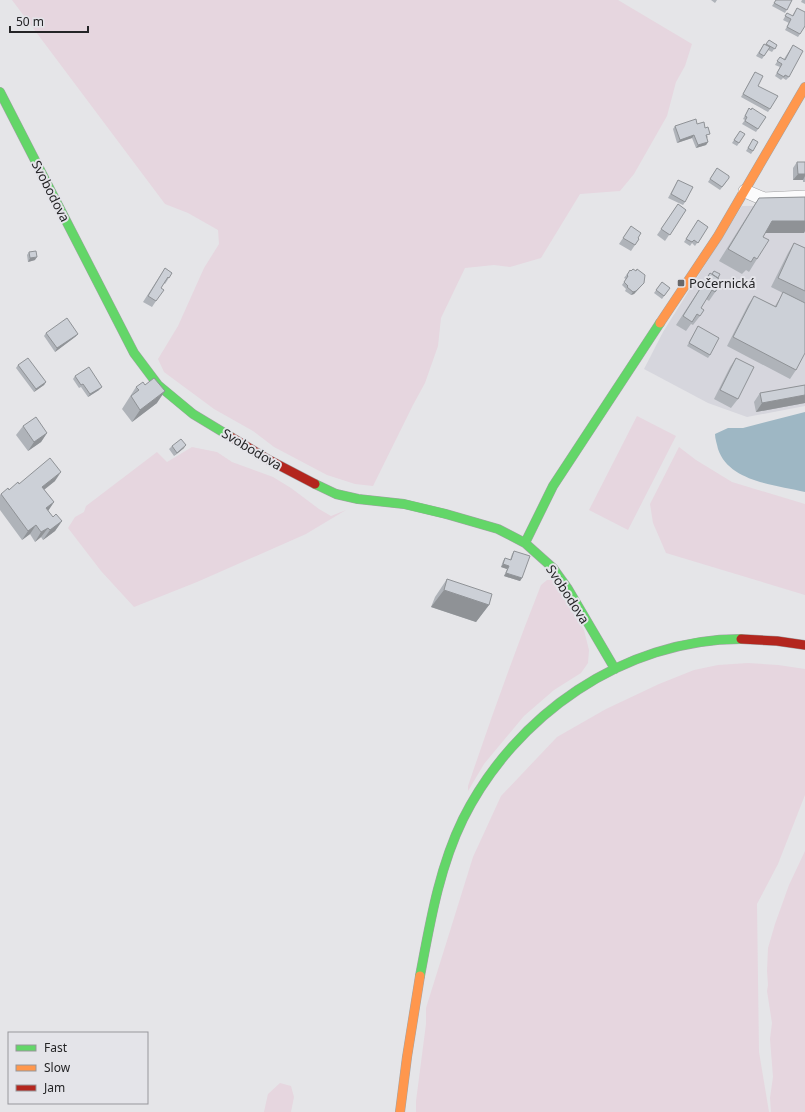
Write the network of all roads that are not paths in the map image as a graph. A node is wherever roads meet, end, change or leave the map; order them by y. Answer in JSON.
{"nodes":[{"id":1,"x":805,"y":87,"type":"edge"},
{"id":2,"x":0,"y":92,"type":"edge"},
{"id":3,"x":745,"y":192,"type":"junction"},
{"id":4,"x":805,"y":197,"type":"edge"},
{"id":5,"x":525,"y":543,"type":"junction"},
{"id":6,"x":805,"y":645,"type":"edge"},
{"id":7,"x":615,"y":669,"type":"junction"},
{"id":8,"x":400,"y":1112,"type":"edge"}],
"edges":[{"from":1,"to":3,"type":"street"},
{"from":2,"to":5,"type":"street","name":"Svobodova"},
{"from":3,"to":4,"type":"street"},
{"from":3,"to":5,"type":"street"},
{"from":5,"to":7,"type":"street","name":"Svobodova"},
{"from":6,"to":7,"type":"street"},
{"from":7,"to":8,"type":"street"}]}
